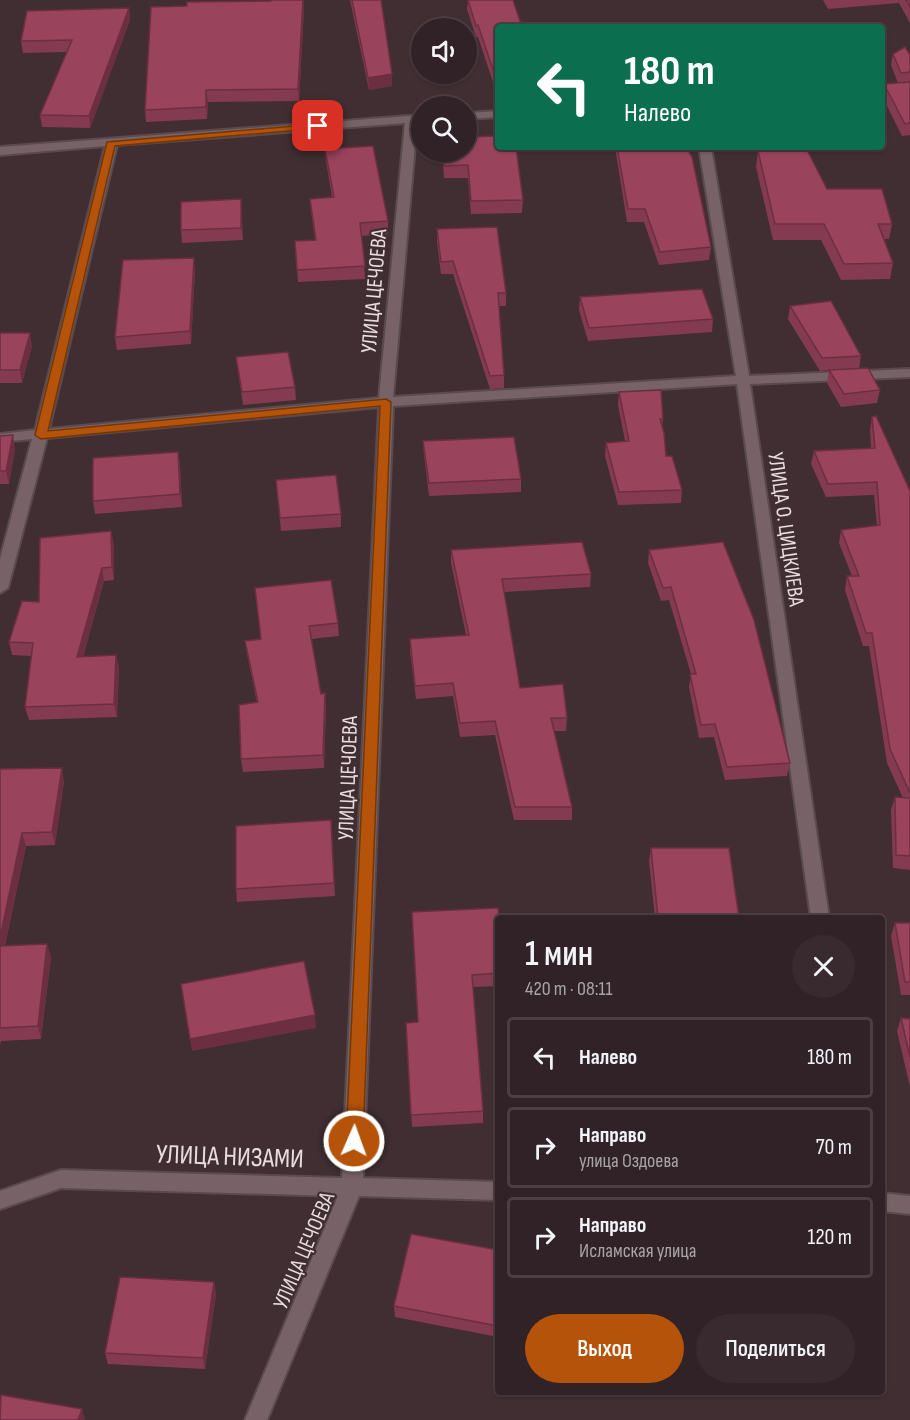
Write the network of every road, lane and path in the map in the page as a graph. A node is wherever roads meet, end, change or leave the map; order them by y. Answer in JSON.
{"nodes":[{"id":1,"x":910,"y":89,"type":"edge"},
{"id":2,"x":885,"y":91,"type":"edge"},
{"id":3,"x":495,"y":114,"type":"edge"},
{"id":4,"x":477,"y":115,"type":"edge"},
{"id":5,"x":411,"y":118,"type":"edge"},
{"id":6,"x":111,"y":144,"type":"junction"},
{"id":7,"x":705,"y":150,"type":"edge"},
{"id":8,"x":0,"y":151,"type":"edge"},
{"id":9,"x":411,"y":162,"type":"edge"},
{"id":10,"x":910,"y":373,"type":"edge"},
{"id":11,"x":743,"y":380,"type":"junction"},
{"id":12,"x":386,"y":402,"type":"junction"},
{"id":13,"x":41,"y":435,"type":"junction"},
{"id":14,"x":0,"y":438,"type":"edge"},
{"id":15,"x":0,"y":588,"type":"edge"},
{"id":16,"x":820,"y":915,"type":"edge"},
{"id":17,"x":352,"y":1188,"type":"junction"},
{"id":18,"x":495,"y":1191,"type":"edge"},
{"id":19,"x":0,"y":1200,"type":"edge"},
{"id":20,"x":885,"y":1202,"type":"edge"},
{"id":21,"x":910,"y":1205,"type":"edge"},
{"id":22,"x":256,"y":1420,"type":"edge"}],
"edges":[{"from":1,"to":2,"type":"street"},
{"from":3,"to":4,"type":"street"},
{"from":5,"to":6,"type":"street"},
{"from":6,"to":8,"type":"street"},
{"from":6,"to":13,"type":"street"},
{"from":7,"to":11,"type":"street","name":"УЛИЦА О. ЦИЦКИЕВА"},
{"from":9,"to":12,"type":"street","name":"УЛИЦА ЦЕЧОЕВА"},
{"from":10,"to":11,"type":"street"},
{"from":11,"to":12,"type":"street"},
{"from":11,"to":16,"type":"street","name":"УЛИЦА О. ЦИЦКИЕВА"},
{"from":12,"to":13,"type":"street"},
{"from":12,"to":17,"type":"street","name":"УЛИЦА ЦЕЧОЕВА"},
{"from":13,"to":14,"type":"street"},
{"from":13,"to":15,"type":"street"},
{"from":17,"to":18,"type":"street","name":"УЛИЦА НИЗАМИ"},
{"from":17,"to":19,"type":"street","name":"УЛИЦА НИЗАМИ"},
{"from":17,"to":22,"type":"street","name":"УЛИЦА ЦЕЧОЕВА"},
{"from":20,"to":21,"type":"street"}]}
